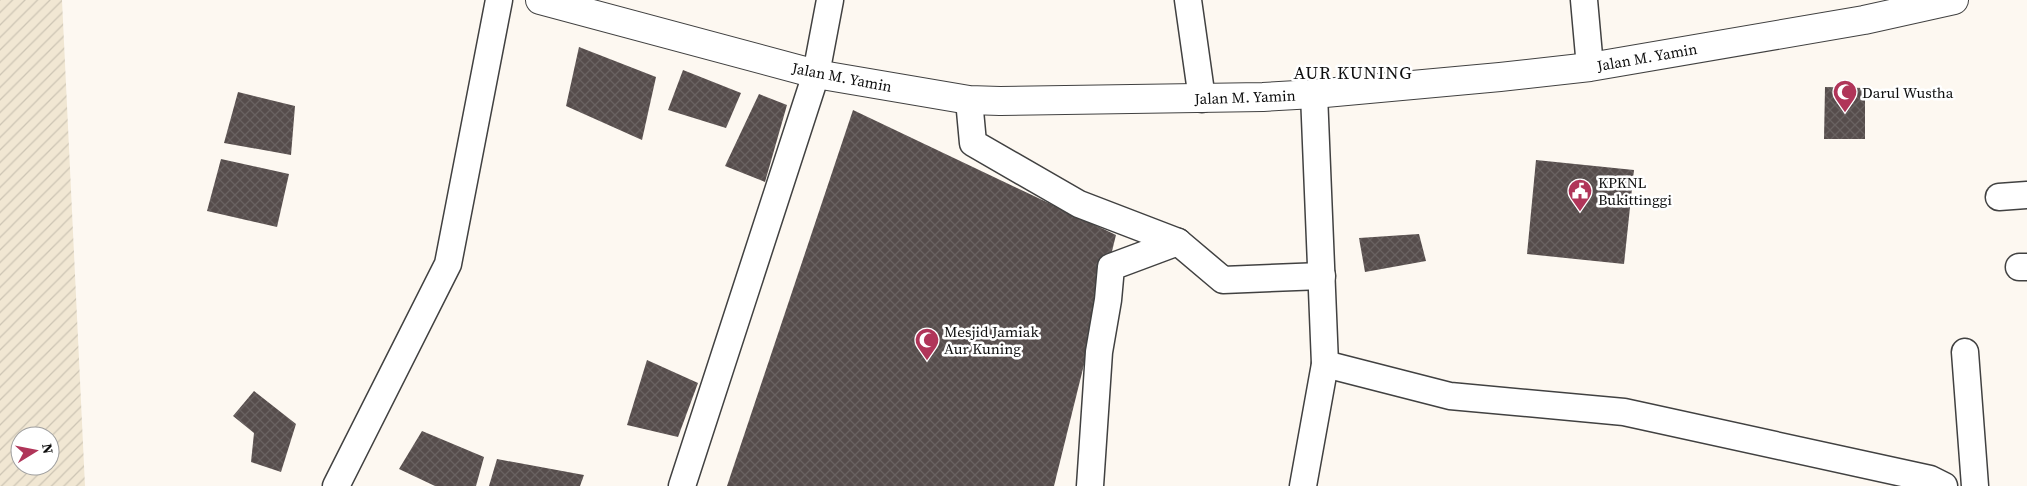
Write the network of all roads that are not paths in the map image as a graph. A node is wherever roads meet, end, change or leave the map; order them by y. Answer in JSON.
{"nodes":[{"id":1,"x":499,"y":0,"type":"edge"},
{"id":2,"x":540,"y":0,"type":"edge"},
{"id":3,"x":830,"y":0,"type":"edge"},
{"id":4,"x":1188,"y":0,"type":"edge"},
{"id":5,"x":1584,"y":0,"type":"edge"},
{"id":6,"x":1954,"y":0,"type":"edge"},
{"id":7,"x":1889,"y":7,"type":"edge"},
{"id":8,"x":1590,"y":67,"type":"junction"},
{"id":9,"x":816,"y":74,"type":"junction"},
{"id":10,"x":1314,"y":94,"type":"junction"},
{"id":11,"x":1202,"y":99,"type":"junction"},
{"id":12,"x":969,"y":100,"type":"junction"},
{"id":13,"x":2027,"y":195,"type":"edge"},
{"id":14,"x":1999,"y":197,"type":"dead end"},
{"id":15,"x":1178,"y":242,"type":"junction"},
{"id":16,"x":1322,"y":276,"type":"junction"},
{"id":17,"x":1965,"y":352,"type":"dead end"},
{"id":18,"x":1325,"y":364,"type":"junction"},
{"id":19,"x":336,"y":486,"type":"edge"},
{"id":20,"x":682,"y":486,"type":"edge"},
{"id":21,"x":1090,"y":486,"type":"edge"},
{"id":22,"x":1303,"y":486,"type":"edge"},
{"id":23,"x":1944,"y":486,"type":"edge"},
{"id":24,"x":1975,"y":486,"type":"edge"}],
"edges":[{"from":1,"to":19,"type":"street"},
{"from":2,"to":9,"type":"street","name":"Jalan M. Yamin"},
{"from":3,"to":9,"type":"street"},
{"from":4,"to":11,"type":"street"},
{"from":5,"to":8,"type":"street"},
{"from":6,"to":7,"type":"street","name":"Jalan M. Yamin"},
{"from":7,"to":8,"type":"street","name":"Jalan M. Yamin"},
{"from":8,"to":10,"type":"street","name":"Jalan M. Yamin"},
{"from":9,"to":12,"type":"street","name":"Jalan M. Yamin"},
{"from":9,"to":20,"type":"street"},
{"from":10,"to":11,"type":"street","name":"Jalan M. Yamin"},
{"from":10,"to":16,"type":"street"},
{"from":11,"to":12,"type":"street","name":"Jalan M. Yamin"},
{"from":12,"to":15,"type":"street"},
{"from":13,"to":14,"type":"street"},
{"from":15,"to":16,"type":"street"},
{"from":15,"to":21,"type":"street"},
{"from":16,"to":18,"type":"street"},
{"from":17,"to":24,"type":"street"},
{"from":18,"to":22,"type":"street"},
{"from":18,"to":23,"type":"street"}]}
